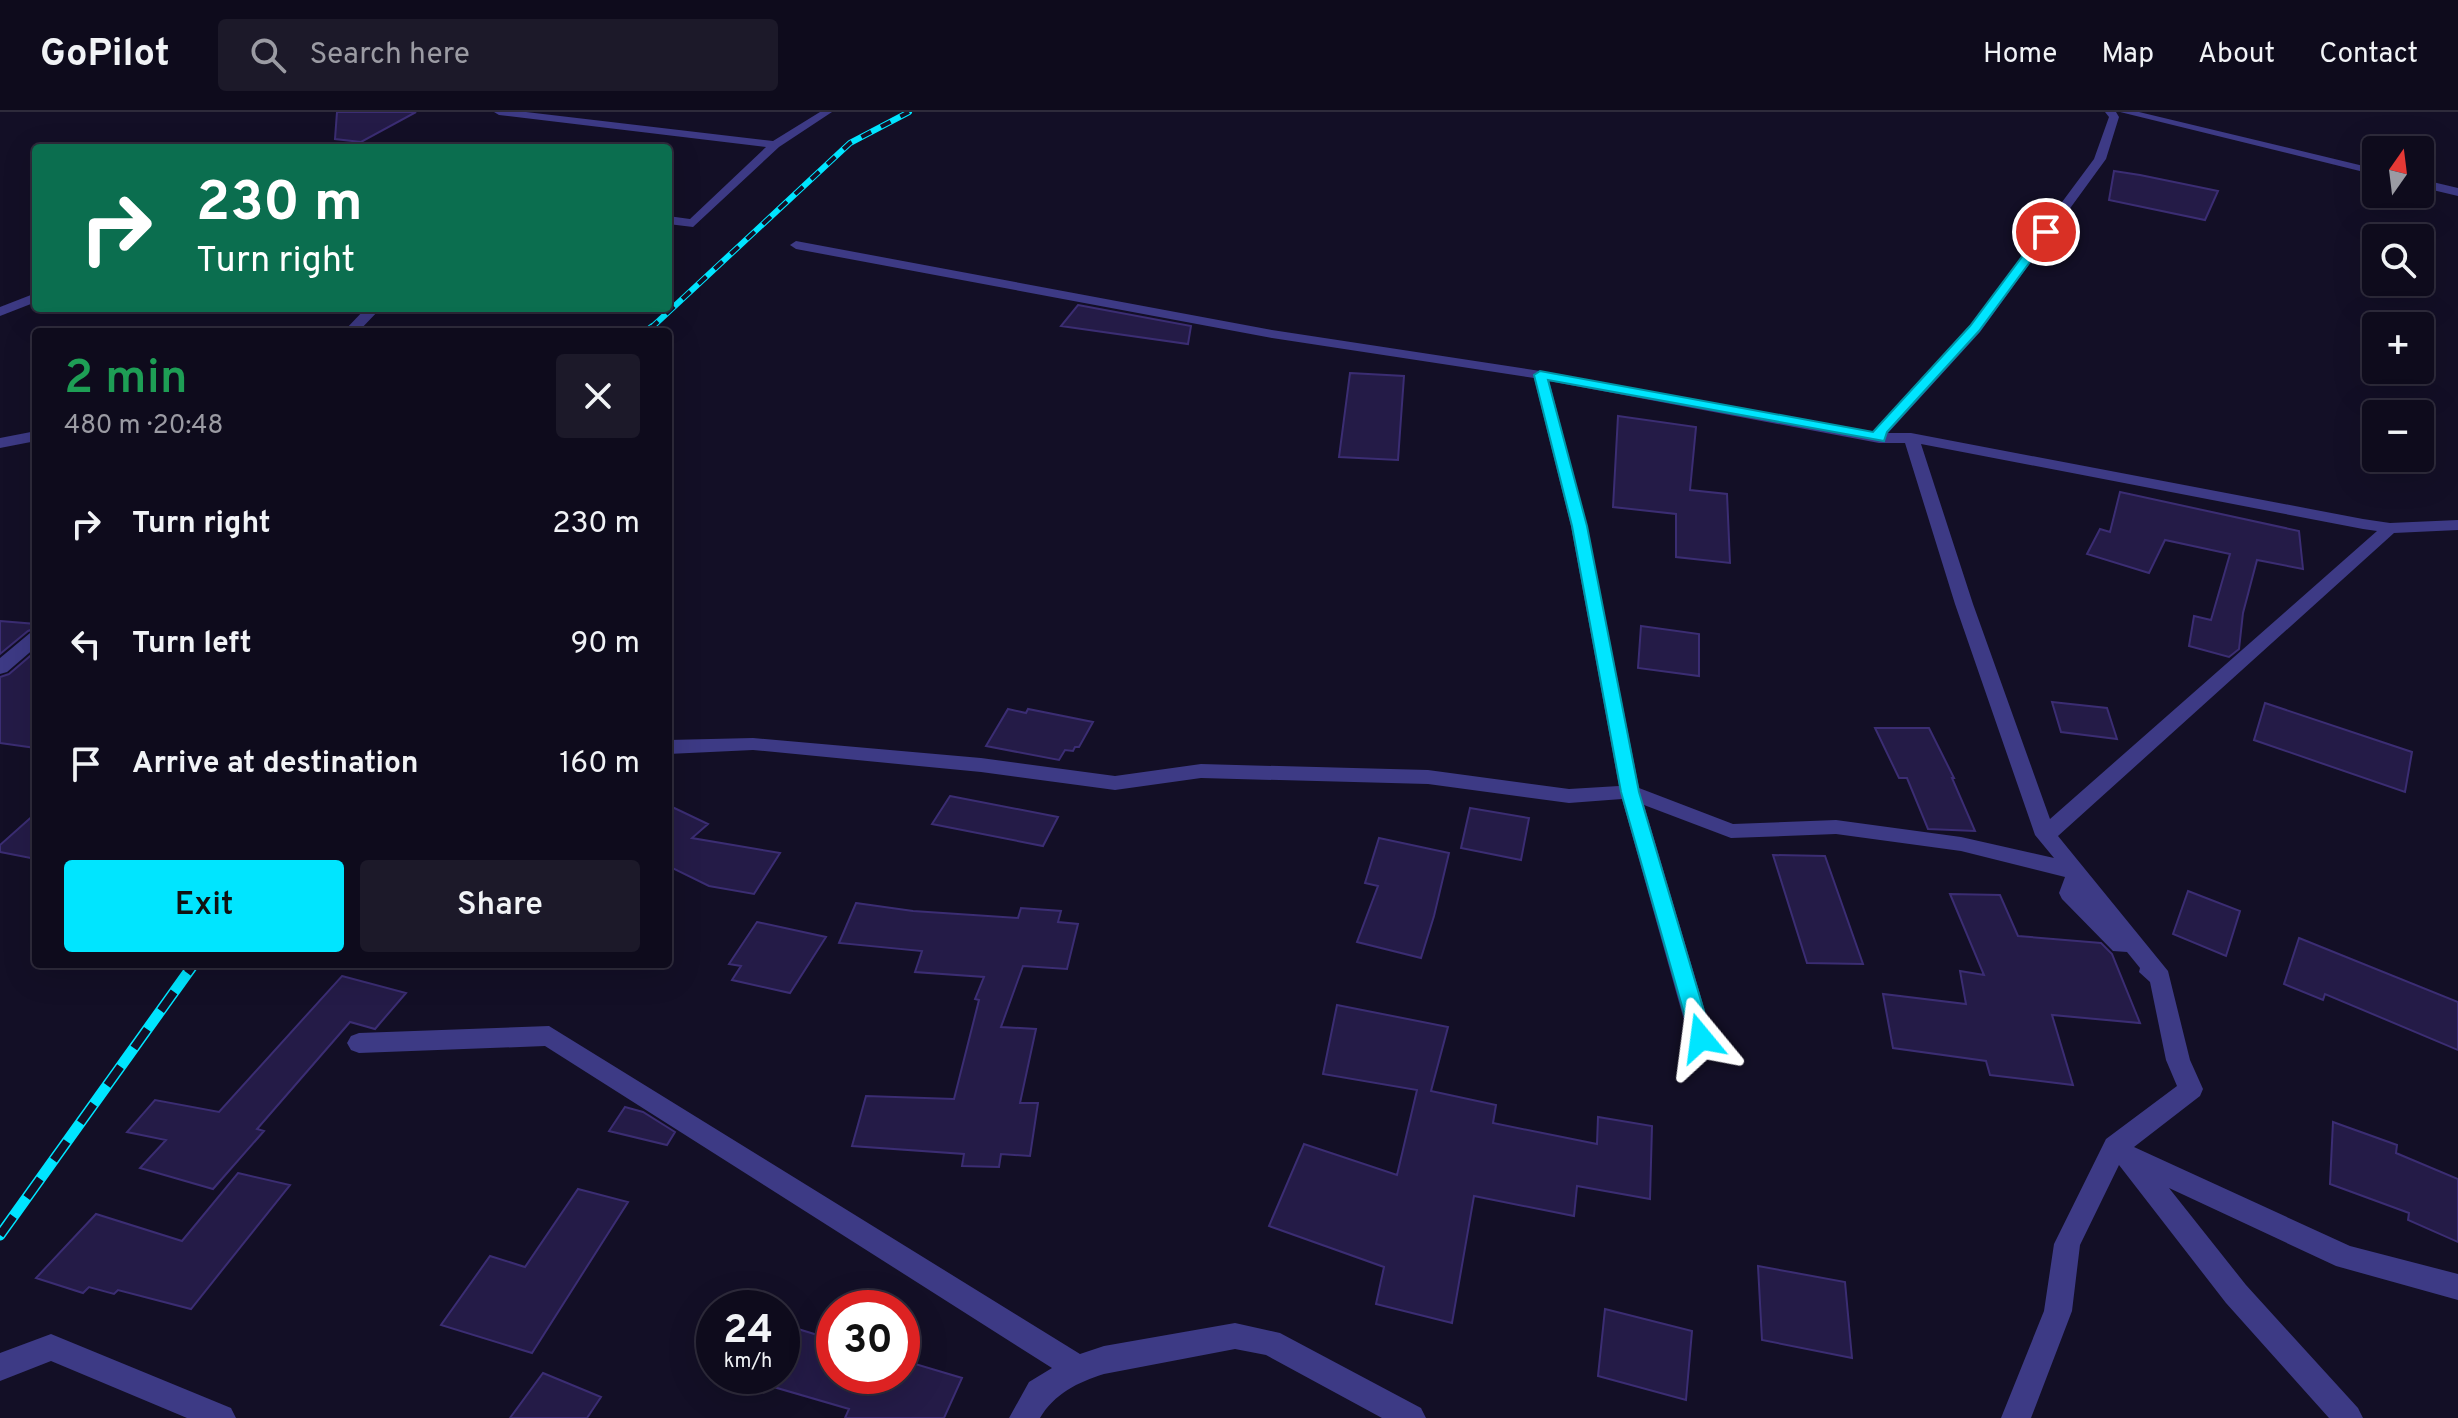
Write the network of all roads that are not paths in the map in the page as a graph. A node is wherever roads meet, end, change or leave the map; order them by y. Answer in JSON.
{"nodes":[{"id":1,"x":499,"y":112,"type":"edge"},
{"id":2,"x":827,"y":112,"type":"edge"},
{"id":3,"x":2110,"y":112,"type":"edge"},
{"id":4,"x":2125,"y":112,"type":"edge"},
{"id":5,"x":775,"y":145,"type":"junction"},
{"id":6,"x":2362,"y":169,"type":"edge"},
{"id":7,"x":2434,"y":186,"type":"edge"},
{"id":8,"x":2458,"y":192,"type":"edge"},
{"id":9,"x":672,"y":220,"type":"edge"},
{"id":10,"x":796,"y":245,"type":"dead end"},
{"id":11,"x":32,"y":299,"type":"edge"},
{"id":12,"x":0,"y":312,"type":"edge"},
{"id":13,"x":370,"y":312,"type":"edge"},
{"id":14,"x":354,"y":328,"type":"edge"},
{"id":15,"x":1540,"y":375,"type":"junction"},
{"id":16,"x":32,"y":437,"type":"edge"},
{"id":17,"x":1879,"y":438,"type":"junction"},
{"id":18,"x":1911,"y":438,"type":"junction"},
{"id":19,"x":0,"y":443,"type":"edge"},
{"id":20,"x":2458,"y":525,"type":"edge"},
{"id":21,"x":2390,"y":528,"type":"junction"},
{"id":22,"x":32,"y":640,"type":"edge"},
{"id":23,"x":0,"y":668,"type":"edge"},
{"id":24,"x":672,"y":747,"type":"edge"},
{"id":25,"x":1630,"y":792,"type":"junction"},
{"id":26,"x":2045,"y":835,"type":"junction"},
{"id":27,"x":2078,"y":872,"type":"junction"},
{"id":28,"x":1701,"y":1038,"type":"dead end"},
{"id":29,"x":359,"y":1043,"type":"dead end"},
{"id":30,"x":2122,"y":1152,"type":"junction"},
{"id":31,"x":2458,"y":1287,"type":"edge"},
{"id":32,"x":0,"y":1367,"type":"edge"},
{"id":33,"x":1078,"y":1368,"type":"junction"},
{"id":34,"x":221,"y":1418,"type":"edge"},
{"id":35,"x":1024,"y":1418,"type":"edge"},
{"id":36,"x":1411,"y":1418,"type":"edge"},
{"id":37,"x":2016,"y":1418,"type":"edge"},
{"id":38,"x":2348,"y":1418,"type":"edge"}],
"edges":[{"from":1,"to":5,"type":"street"},
{"from":2,"to":5,"type":"street"},
{"from":3,"to":17,"type":"street"},
{"from":4,"to":6,"type":"street"},
{"from":5,"to":9,"type":"street"},
{"from":7,"to":8,"type":"street"},
{"from":10,"to":15,"type":"street"},
{"from":11,"to":12,"type":"street"},
{"from":13,"to":14,"type":"street"},
{"from":15,"to":17,"type":"street"},
{"from":15,"to":25,"type":"street"},
{"from":16,"to":19,"type":"street"},
{"from":17,"to":18,"type":"street"},
{"from":18,"to":21,"type":"street"},
{"from":18,"to":26,"type":"street"},
{"from":20,"to":21,"type":"street"},
{"from":21,"to":26,"type":"street"},
{"from":22,"to":23,"type":"street"},
{"from":24,"to":25,"type":"street"},
{"from":25,"to":27,"type":"street"},
{"from":25,"to":28,"type":"street"},
{"from":26,"to":27,"type":"street"},
{"from":27,"to":30,"type":"street"},
{"from":29,"to":33,"type":"street"},
{"from":30,"to":31,"type":"street"},
{"from":30,"to":37,"type":"street"},
{"from":30,"to":38,"type":"street"},
{"from":32,"to":34,"type":"street"},
{"from":33,"to":35,"type":"street"},
{"from":33,"to":36,"type":"street"}]}
